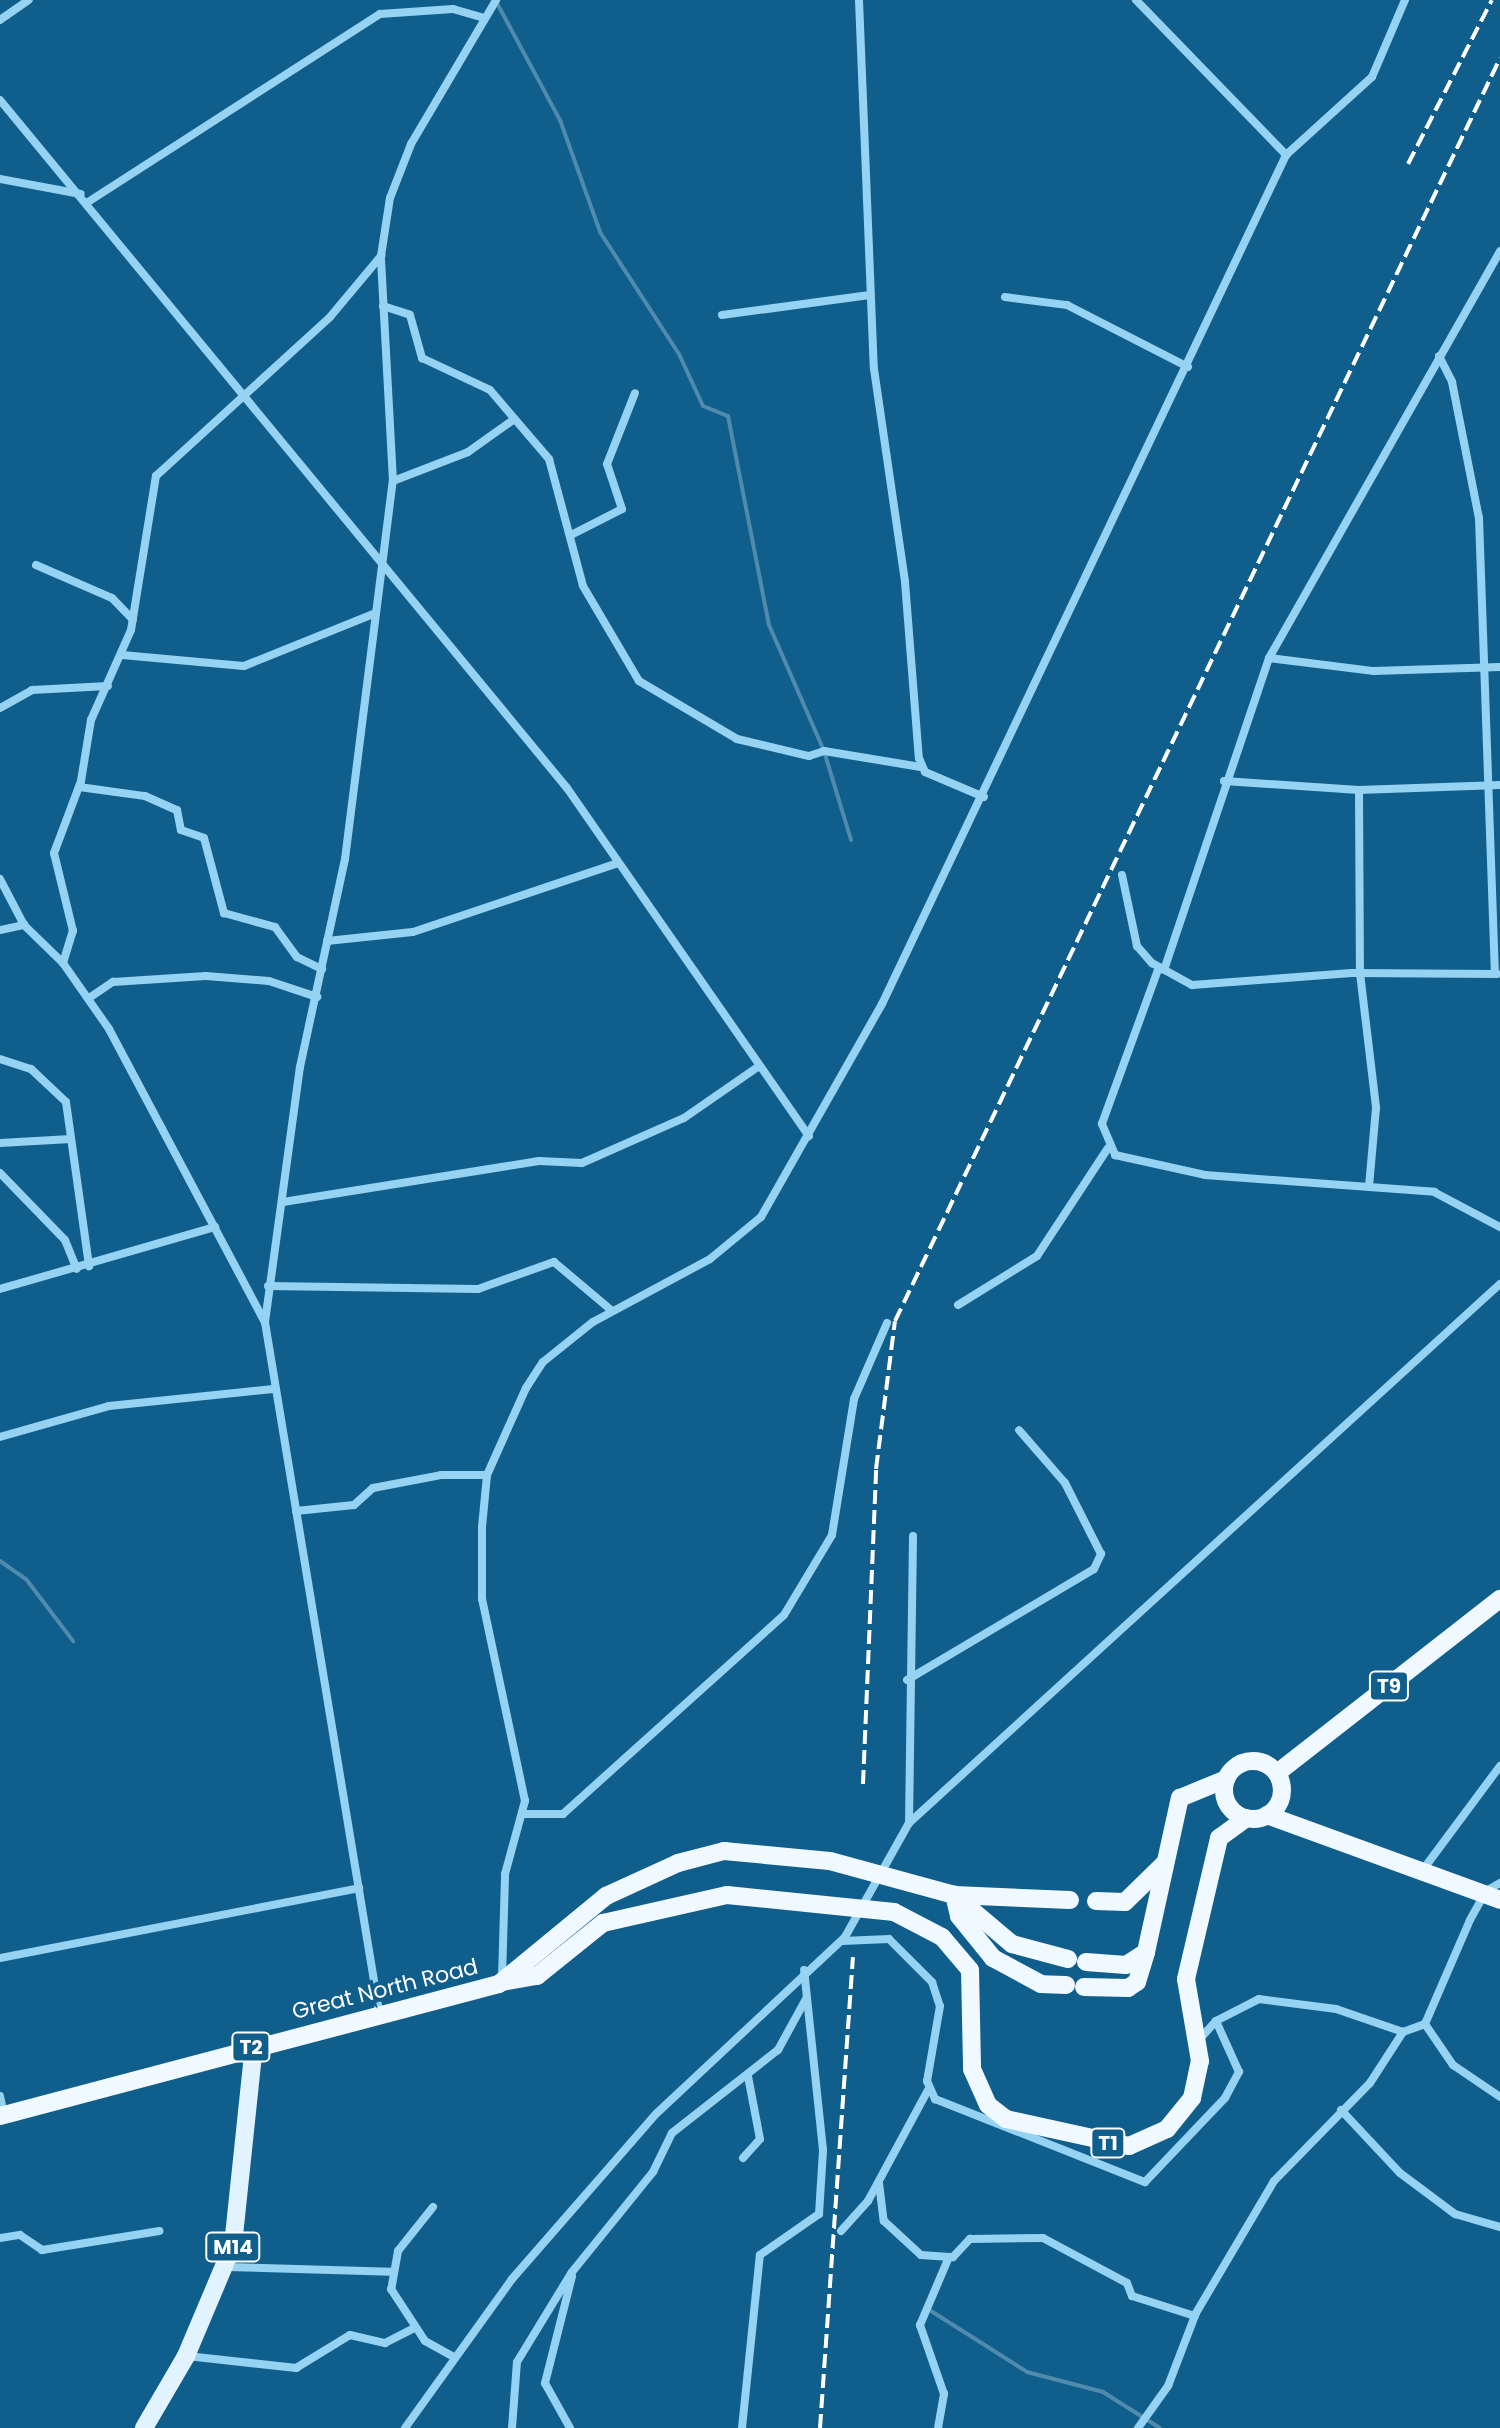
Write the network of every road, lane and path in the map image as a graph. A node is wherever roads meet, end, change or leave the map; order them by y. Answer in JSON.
{"nodes":[{"id":1,"x":29,"y":0,"type":"edge"},
{"id":2,"x":496,"y":0,"type":"edge"},
{"id":3,"x":859,"y":0,"type":"edge"},
{"id":4,"x":1136,"y":0,"type":"edge"},
{"id":5,"x":1402,"y":2,"type":"edge"},
{"id":6,"x":484,"y":18,"type":"junction"},
{"id":7,"x":0,"y":20,"type":"edge"},
{"id":8,"x":0,"y":100,"type":"edge"},
{"id":9,"x":1286,"y":155,"type":"junction"},
{"id":10,"x":0,"y":179,"type":"edge"},
{"id":11,"x":81,"y":194,"type":"junction"},
{"id":12,"x":88,"y":202,"type":"junction"},
{"id":13,"x":1500,"y":251,"type":"edge"},
{"id":14,"x":381,"y":256,"type":"junction"},
{"id":15,"x":870,"y":295,"type":"junction"},
{"id":16,"x":1005,"y":297,"type":"dead end"},
{"id":17,"x":383,"y":306,"type":"junction"},
{"id":18,"x":722,"y":315,"type":"dead end"},
{"id":19,"x":1439,"y":356,"type":"junction"},
{"id":20,"x":1188,"y":367,"type":"junction"},
{"id":21,"x":635,"y":393,"type":"dead end"},
{"id":22,"x":247,"y":395,"type":"junction"},
{"id":23,"x":513,"y":420,"type":"junction"},
{"id":24,"x":393,"y":481,"type":"junction"},
{"id":25,"x":571,"y":535,"type":"junction"},
{"id":26,"x":383,"y":562,"type":"junction"},
{"id":27,"x":36,"y":565,"type":"dead end"},
{"id":28,"x":376,"y":613,"type":"junction"},
{"id":29,"x":133,"y":620,"type":"junction"},
{"id":30,"x":122,"y":655,"type":"junction"},
{"id":31,"x":1269,"y":658,"type":"junction"},
{"id":32,"x":1487,"y":667,"type":"junction"},
{"id":33,"x":1500,"y":667,"type":"edge"},
{"id":34,"x":108,"y":686,"type":"junction"},
{"id":35,"x":0,"y":708,"type":"edge"},
{"id":36,"x":921,"y":767,"type":"junction"},
{"id":37,"x":1224,"y":781,"type":"junction"},
{"id":38,"x":1495,"y":786,"type":"edge"},
{"id":39,"x":79,"y":787,"type":"junction"},
{"id":40,"x":1359,"y":790,"type":"junction"},
{"id":41,"x":984,"y":797,"type":"junction"},
{"id":42,"x":618,"y":863,"type":"junction"},
{"id":43,"x":1122,"y":875,"type":"dead end"},
{"id":44,"x":0,"y":879,"type":"edge"},
{"id":45,"x":24,"y":925,"type":"junction"},
{"id":46,"x":0,"y":930,"type":"edge"},
{"id":47,"x":327,"y":941,"type":"junction"},
{"id":48,"x":63,"y":963,"type":"junction"},
{"id":49,"x":1161,"y":968,"type":"junction"},
{"id":50,"x":322,"y":969,"type":"junction"},
{"id":51,"x":1360,"y":973,"type":"junction"},
{"id":52,"x":1498,"y":974,"type":"edge"},
{"id":53,"x":317,"y":997,"type":"junction"},
{"id":54,"x":89,"y":998,"type":"junction"},
{"id":55,"x":0,"y":1059,"type":"edge"},
{"id":56,"x":759,"y":1066,"type":"junction"},
{"id":57,"x":809,"y":1136,"type":"junction"},
{"id":58,"x":71,"y":1139,"type":"junction"},
{"id":59,"x":0,"y":1143,"type":"edge"},
{"id":60,"x":1108,"y":1148,"type":"junction"},
{"id":61,"x":0,"y":1173,"type":"edge"},
{"id":62,"x":1369,"y":1187,"type":"junction"},
{"id":63,"x":283,"y":1202,"type":"junction"},
{"id":64,"x":215,"y":1227,"type":"junction"},
{"id":65,"x":1500,"y":1227,"type":"edge"},
{"id":66,"x":89,"y":1266,"type":"junction"},
{"id":67,"x":77,"y":1269,"type":"junction"},
{"id":68,"x":1500,"y":1284,"type":"edge"},
{"id":69,"x":268,"y":1286,"type":"junction"},
{"id":70,"x":0,"y":1289,"type":"edge"},
{"id":71,"x":958,"y":1305,"type":"dead end"},
{"id":72,"x":611,"y":1310,"type":"junction"},
{"id":73,"x":265,"y":1322,"type":"junction"},
{"id":74,"x":887,"y":1323,"type":"dead end"},
{"id":75,"x":273,"y":1389,"type":"junction"},
{"id":76,"x":1019,"y":1430,"type":"dead end"},
{"id":77,"x":0,"y":1437,"type":"edge"},
{"id":78,"x":487,"y":1475,"type":"junction"},
{"id":79,"x":296,"y":1511,"type":"junction"},
{"id":80,"x":913,"y":1536,"type":"dead end"},
{"id":81,"x":1500,"y":1599,"type":"edge"},
{"id":82,"x":907,"y":1680,"type":"junction"},
{"id":83,"x":1500,"y":1766,"type":"edge"},
{"id":84,"x":1277,"y":1773,"type":"junction"},
{"id":85,"x":1226,"y":1779,"type":"junction"},
{"id":86,"x":523,"y":1814,"type":"junction"},
{"id":87,"x":1267,"y":1815,"type":"junction"},
{"id":88,"x":1247,"y":1818,"type":"junction"},
{"id":89,"x":909,"y":1823,"type":"junction"},
{"id":90,"x":1164,"y":1864,"type":"junction"},
{"id":91,"x":1425,"y":1867,"type":"junction"},
{"id":92,"x":877,"y":1873,"type":"junction"},
{"id":93,"x":359,"y":1888,"type":"junction"},
{"id":94,"x":1495,"y":1891,"type":"edge"},
{"id":95,"x":954,"y":1895,"type":"junction"},
{"id":96,"x":1070,"y":1900,"type":"dead end"},
{"id":97,"x":1096,"y":1901,"type":"dead end"},
{"id":98,"x":857,"y":1908,"type":"junction"},
{"id":99,"x":840,"y":1941,"type":"junction"},
{"id":100,"x":1146,"y":1952,"type":"junction"},
{"id":101,"x":0,"y":1958,"type":"edge"},
{"id":102,"x":804,"y":1970,"type":"junction"},
{"id":103,"x":502,"y":1982,"type":"junction"},
{"id":104,"x":807,"y":1997,"type":"junction"},
{"id":105,"x":381,"y":2018,"type":"junction"},
{"id":106,"x":1216,"y":2021,"type":"junction"},
{"id":107,"x":1425,"y":2024,"type":"junction"},
{"id":108,"x":1403,"y":2032,"type":"junction"},
{"id":109,"x":1198,"y":2042,"type":"junction"},
{"id":110,"x":254,"y":2046,"type":"junction"},
{"id":111,"x":748,"y":2076,"type":"junction"},
{"id":112,"x":928,"y":2090,"type":"junction"},
{"id":113,"x":1500,"y":2097,"type":"edge"},
{"id":114,"x":1,"y":2109,"type":"edge"},
{"id":115,"x":1341,"y":2110,"type":"junction"},
{"id":116,"x":743,"y":2158,"type":"dead end"},
{"id":117,"x":879,"y":2183,"type":"junction"},
{"id":118,"x":433,"y":2207,"type":"dead end"},
{"id":119,"x":1500,"y":2227,"type":"edge"},
{"id":120,"x":159,"y":2231,"type":"dead end"},
{"id":121,"x":841,"y":2231,"type":"dead end"},
{"id":122,"x":0,"y":2238,"type":"edge"},
{"id":123,"x":949,"y":2257,"type":"junction"},
{"id":124,"x":227,"y":2267,"type":"junction"},
{"id":125,"x":391,"y":2272,"type":"junction"},
{"id":126,"x":572,"y":2272,"type":"junction"},
{"id":127,"x":1195,"y":2316,"type":"junction"},
{"id":128,"x":413,"y":2329,"type":"junction"},
{"id":129,"x":186,"y":2356,"type":"junction"},
{"id":130,"x":454,"y":2357,"type":"junction"},
{"id":131,"x":144,"y":2428,"type":"edge"},
{"id":132,"x":405,"y":2428,"type":"edge"},
{"id":133,"x":512,"y":2428,"type":"edge"},
{"id":134,"x":570,"y":2428,"type":"edge"},
{"id":135,"x":742,"y":2428,"type":"edge"},
{"id":136,"x":938,"y":2428,"type":"edge"},
{"id":137,"x":1138,"y":2428,"type":"edge"}],
"edges":[{"from":1,"to":7,"type":"street"},
{"from":2,"to":6,"type":"street"},
{"from":3,"to":15,"type":"street"},
{"from":4,"to":9,"type":"street"},
{"from":5,"to":9,"type":"street"},
{"from":6,"to":12,"type":"street"},
{"from":6,"to":14,"type":"street"},
{"from":8,"to":11,"type":"street"},
{"from":9,"to":20,"type":"street"},
{"from":10,"to":11,"type":"street"},
{"from":11,"to":12,"type":"street"},
{"from":12,"to":22,"type":"street"},
{"from":13,"to":19,"type":"street"},
{"from":14,"to":17,"type":"street"},
{"from":14,"to":22,"type":"street"},
{"from":15,"to":18,"type":"street"},
{"from":15,"to":36,"type":"street"},
{"from":16,"to":20,"type":"street"},
{"from":17,"to":23,"type":"street"},
{"from":17,"to":24,"type":"street"},
{"from":19,"to":31,"type":"street"},
{"from":19,"to":32,"type":"street"},
{"from":20,"to":41,"type":"street"},
{"from":21,"to":25,"type":"street"},
{"from":22,"to":26,"type":"street"},
{"from":22,"to":29,"type":"street"},
{"from":23,"to":24,"type":"street"},
{"from":23,"to":25,"type":"street"},
{"from":24,"to":26,"type":"street"},
{"from":25,"to":36,"type":"street"},
{"from":26,"to":28,"type":"street"},
{"from":26,"to":42,"type":"street"},
{"from":27,"to":29,"type":"street"},
{"from":28,"to":30,"type":"street"},
{"from":28,"to":47,"type":"street"},
{"from":29,"to":30,"type":"street"},
{"from":30,"to":34,"type":"street"},
{"from":31,"to":32,"type":"street"},
{"from":31,"to":37,"type":"street"},
{"from":32,"to":33,"type":"street"},
{"from":32,"to":38,"type":"street"},
{"from":34,"to":35,"type":"street"},
{"from":34,"to":39,"type":"street"},
{"from":36,"to":41,"type":"street"},
{"from":37,"to":40,"type":"street"},
{"from":37,"to":49,"type":"street"},
{"from":38,"to":40,"type":"street"},
{"from":38,"to":52,"type":"street"},
{"from":39,"to":48,"type":"street"},
{"from":39,"to":50,"type":"street"},
{"from":40,"to":51,"type":"street"},
{"from":41,"to":57,"type":"street"},
{"from":42,"to":47,"type":"street"},
{"from":42,"to":56,"type":"street"},
{"from":43,"to":49,"type":"street"},
{"from":44,"to":45,"type":"street"},
{"from":45,"to":46,"type":"street"},
{"from":45,"to":48,"type":"street"},
{"from":47,"to":50,"type":"street"},
{"from":48,"to":54,"type":"street"},
{"from":49,"to":51,"type":"street"},
{"from":49,"to":60,"type":"street"},
{"from":50,"to":53,"type":"street"},
{"from":51,"to":52,"type":"street"},
{"from":51,"to":62,"type":"street"},
{"from":53,"to":54,"type":"street"},
{"from":53,"to":63,"type":"street"},
{"from":54,"to":64,"type":"street"},
{"from":55,"to":58,"type":"street"},
{"from":56,"to":57,"type":"street"},
{"from":56,"to":63,"type":"street"},
{"from":57,"to":72,"type":"street"},
{"from":58,"to":59,"type":"street"},
{"from":58,"to":66,"type":"street"},
{"from":60,"to":62,"type":"street"},
{"from":60,"to":71,"type":"street"},
{"from":61,"to":67,"type":"street"},
{"from":62,"to":65,"type":"street"},
{"from":63,"to":69,"type":"street"},
{"from":64,"to":66,"type":"street"},
{"from":64,"to":73,"type":"street"},
{"from":66,"to":67,"type":"street"},
{"from":67,"to":70,"type":"street"},
{"from":68,"to":89,"type":"street"},
{"from":69,"to":72,"type":"street"},
{"from":69,"to":73,"type":"street"},
{"from":72,"to":78,"type":"street"},
{"from":73,"to":75,"type":"street"},
{"from":74,"to":86,"type":"street"},
{"from":75,"to":77,"type":"street"},
{"from":75,"to":79,"type":"street"},
{"from":76,"to":82,"type":"street"},
{"from":78,"to":79,"type":"street"},
{"from":78,"to":86,"type":"street"},
{"from":79,"to":93,"type":"street"},
{"from":80,"to":82,"type":"street"},
{"from":81,"to":84,"type":"highway","number":"T9"},
{"from":82,"to":89,"type":"street"},
{"from":83,"to":91,"type":"street"},
{"from":84,"to":85,"type":"highway"},
{"from":84,"to":87,"type":"highway"},
{"from":85,"to":88,"type":"highway"},
{"from":85,"to":90,"type":"highway"},
{"from":86,"to":103,"type":"street"},
{"from":87,"to":88,"type":"highway"},
{"from":87,"to":91,"type":"highway"},
{"from":88,"to":109,"type":"highway","number":"T1"},
{"from":89,"to":92,"type":"street"},
{"from":90,"to":97,"type":"highway"},
{"from":90,"to":100,"type":"highway"},
{"from":91,"to":94,"type":"highway"},
{"from":92,"to":95,"type":"highway"},
{"from":92,"to":98,"type":"street"},
{"from":92,"to":103,"type":"highway"},
{"from":93,"to":101,"type":"street"},
{"from":93,"to":105,"type":"street"},
{"from":94,"to":107,"type":"street"},
{"from":95,"to":96,"type":"highway"},
{"from":95,"to":100,"type":"highway"},
{"from":95,"to":100,"type":"highway"},
{"from":98,"to":99,"type":"street"},
{"from":98,"to":103,"type":"highway","name":"Great North Road"},
{"from":98,"to":109,"type":"highway","number":"T1"},
{"from":99,"to":102,"type":"street"},
{"from":99,"to":112,"type":"street"},
{"from":102,"to":104,"type":"street"},
{"from":102,"to":130,"type":"street"},
{"from":103,"to":105,"type":"highway","name":"Great North Road","number":"T2"},
{"from":104,"to":111,"type":"street"},
{"from":104,"to":135,"type":"street"},
{"from":105,"to":110,"type":"highway","name":"Great North Road","number":"T2"},
{"from":106,"to":108,"type":"street"},
{"from":106,"to":109,"type":"street"},
{"from":106,"to":112,"type":"street"},
{"from":107,"to":108,"type":"street"},
{"from":107,"to":113,"type":"street"},
{"from":108,"to":115,"type":"street"},
{"from":110,"to":114,"type":"highway","name":"Great North Road","number":"T2"},
{"from":110,"to":124,"type":"main road","number":"M14"},
{"from":111,"to":116,"type":"street"},
{"from":111,"to":126,"type":"street"},
{"from":112,"to":117,"type":"street"},
{"from":115,"to":119,"type":"street"},
{"from":115,"to":127,"type":"street"},
{"from":117,"to":121,"type":"street"},
{"from":117,"to":123,"type":"street"},
{"from":118,"to":125,"type":"street"},
{"from":120,"to":122,"type":"street"},
{"from":123,"to":127,"type":"street"},
{"from":123,"to":136,"type":"street"},
{"from":124,"to":125,"type":"street"},
{"from":124,"to":129,"type":"main road","number":"M14"},
{"from":125,"to":128,"type":"street"},
{"from":126,"to":133,"type":"street"},
{"from":126,"to":134,"type":"street"},
{"from":127,"to":137,"type":"street"},
{"from":128,"to":129,"type":"street"},
{"from":128,"to":130,"type":"street"},
{"from":129,"to":131,"type":"main road","number":"M14"},
{"from":130,"to":132,"type":"street"}]}
